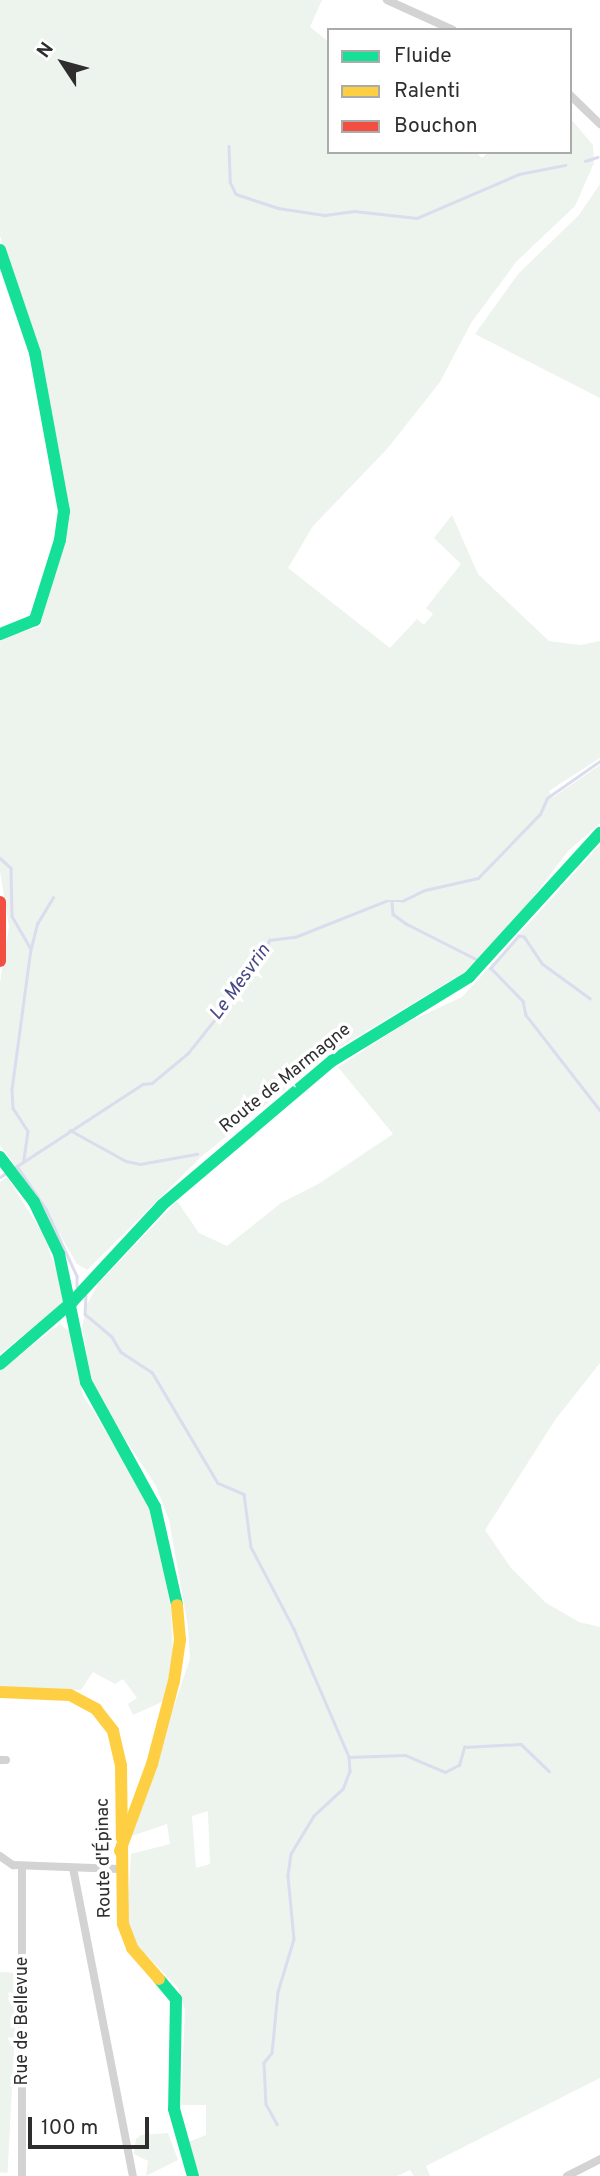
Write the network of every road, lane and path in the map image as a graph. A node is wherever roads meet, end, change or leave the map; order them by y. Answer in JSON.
{"nodes":[{"id":1,"x":387,"y":0,"type":"edge"},
{"id":2,"x":449,"y":28,"type":"edge"},
{"id":3,"x":572,"y":97,"type":"edge"},
{"id":4,"x":600,"y":124,"type":"edge"},
{"id":5,"x":0,"y":250,"type":"edge"},
{"id":6,"x":0,"y":634,"type":"edge"},
{"id":7,"x":600,"y":833,"type":"edge"},
{"id":8,"x":0,"y":902,"type":"edge"},
{"id":9,"x":0,"y":961,"type":"edge"},
{"id":10,"x":3,"y":1161,"type":"edge"},
{"id":11,"x":72,"y":1303,"type":"junction"},
{"id":12,"x":0,"y":1364,"type":"edge"},
{"id":13,"x":0,"y":1692,"type":"edge"},
{"id":14,"x":120,"y":1851,"type":"junction"},
{"id":15,"x":0,"y":1856,"type":"edge"},
{"id":16,"x":22,"y":1866,"type":"junction"},
{"id":17,"x":73,"y":1868,"type":"junction"},
{"id":18,"x":120,"y":1869,"type":"junction"},
{"id":19,"x":600,"y":2160,"type":"edge"},
{"id":20,"x":22,"y":2176,"type":"edge"},
{"id":21,"x":133,"y":2176,"type":"edge"},
{"id":22,"x":193,"y":2176,"type":"edge"},
{"id":23,"x":567,"y":2176,"type":"edge"}],
"edges":[{"from":1,"to":2,"type":"street"},
{"from":3,"to":4,"type":"street"},
{"from":5,"to":6,"type":"main road"},
{"from":7,"to":11,"type":"main road","name":"Route de Marmagne"},
{"from":8,"to":9,"type":"main road"},
{"from":10,"to":11,"type":"main road"},
{"from":11,"to":12,"type":"main road","name":"Route de Marmagne"},
{"from":11,"to":14,"type":"main road"},
{"from":13,"to":14,"type":"main road","name":"Route d'Épinac"},
{"from":14,"to":18,"type":"main road","name":"Route d'Épinac"},
{"from":15,"to":16,"type":"street"},
{"from":16,"to":17,"type":"street"},
{"from":16,"to":20,"type":"street","name":"Rue de Bellevue"},
{"from":17,"to":18,"type":"street"},
{"from":17,"to":21,"type":"street"},
{"from":18,"to":22,"type":"main road","name":"Route d'Épinac"},
{"from":19,"to":23,"type":"street"}]}
